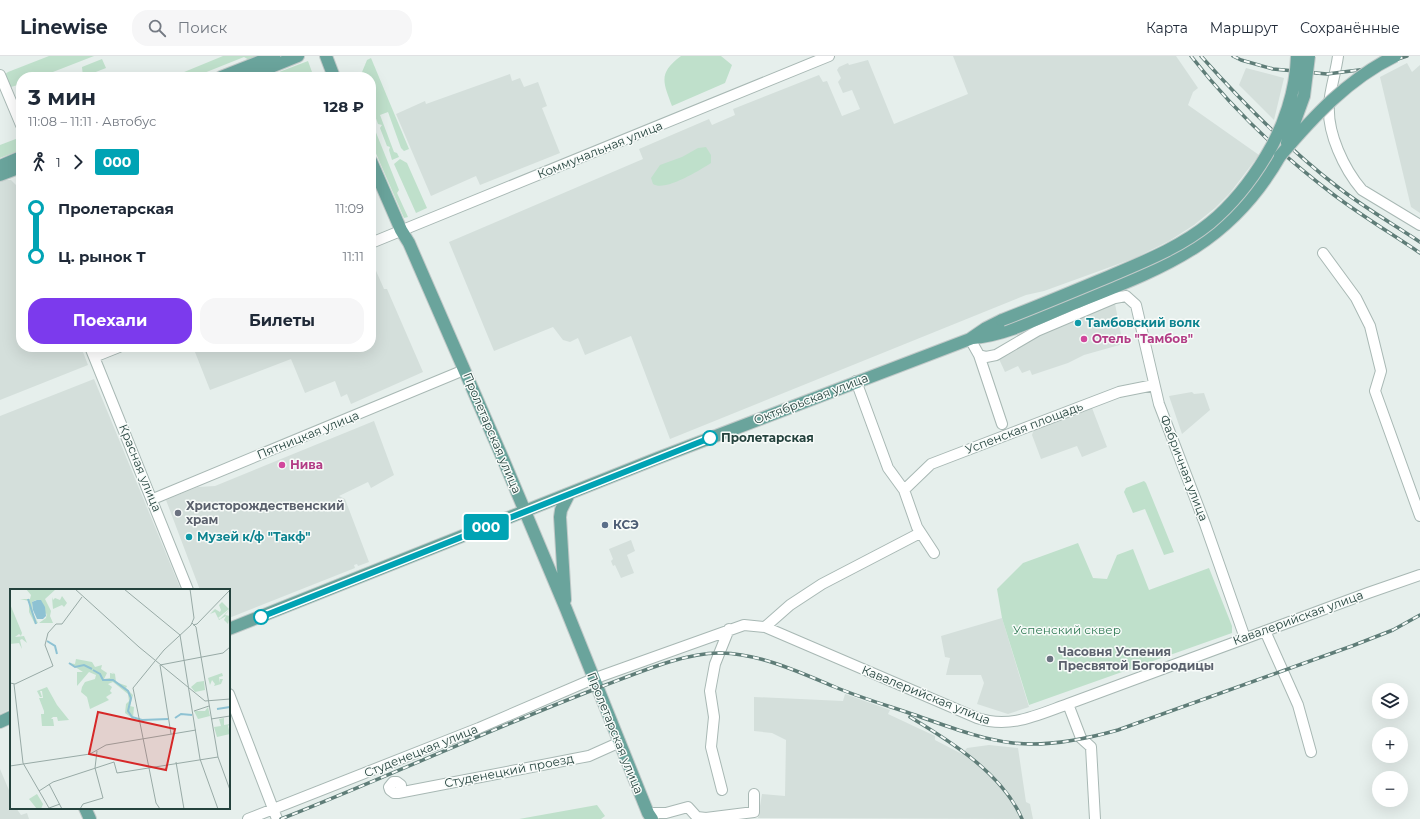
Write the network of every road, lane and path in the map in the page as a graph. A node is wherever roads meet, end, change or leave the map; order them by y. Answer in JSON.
{"nodes":[{"id":1,"x":274,"y":56,"type":"edge"},
{"id":2,"x":298,"y":56,"type":"edge"},
{"id":3,"x":326,"y":56,"type":"edge"},
{"id":4,"x":1297,"y":56,"type":"edge"},
{"id":5,"x":1309,"y":56,"type":"edge"},
{"id":6,"x":1338,"y":56,"type":"edge"},
{"id":7,"x":1395,"y":56,"type":"edge"},
{"id":8,"x":823,"y":57,"type":"edge"},
{"id":9,"x":234,"y":72,"type":"edge"},
{"id":10,"x":258,"y":72,"type":"edge"},
{"id":11,"x":332,"y":72,"type":"edge"},
{"id":12,"x":0,"y":75,"type":"edge"},
{"id":13,"x":16,"y":113,"type":"edge"},
{"id":14,"x":1280,"y":156,"type":"junction"},
{"id":15,"x":16,"y":165,"type":"edge"},
{"id":16,"x":0,"y":166,"type":"edge"},
{"id":17,"x":16,"y":167,"type":"edge"},
{"id":18,"x":376,"y":172,"type":"edge"},
{"id":19,"x":0,"y":175,"type":"edge"},
{"id":20,"x":1420,"y":225,"type":"edge"},
{"id":21,"x":401,"y":230,"type":"junction"},
{"id":22,"x":376,"y":241,"type":"edge"},
{"id":23,"x":1323,"y":253,"type":"dead end"},
{"id":24,"x":1004,"y":326,"type":"junction"},
{"id":25,"x":970,"y":339,"type":"junction"},
{"id":26,"x":92,"y":352,"type":"edge"},
{"id":27,"x":106,"y":352,"type":"edge"},
{"id":28,"x":979,"y":355,"type":"junction"},
{"id":29,"x":94,"y":357,"type":"junction"},
{"id":30,"x":464,"y":370,"type":"junction"},
{"id":31,"x":856,"y":381,"type":"junction"},
{"id":32,"x":1154,"y":385,"type":"junction"},
{"id":33,"x":1002,"y":424,"type":"dead end"},
{"id":34,"x":904,"y":490,"type":"junction"},
{"id":35,"x":569,"y":494,"type":"junction"},
{"id":36,"x":153,"y":499,"type":"junction"},
{"id":37,"x":525,"y":512,"type":"junction"},
{"id":38,"x":1420,"y":516,"type":"edge"},
{"id":39,"x":920,"y":532,"type":"junction"},
{"id":40,"x":934,"y":553,"type":"dead end"},
{"id":41,"x":1420,"y":575,"type":"edge"},
{"id":42,"x":188,"y":589,"type":"edge"},
{"id":43,"x":566,"y":609,"type":"junction"},
{"id":44,"x":765,"y":627,"type":"junction"},
{"id":45,"x":230,"y":629,"type":"edge"},
{"id":46,"x":729,"y":629,"type":"junction"},
{"id":47,"x":1265,"y":631,"type":"junction"},
{"id":48,"x":1245,"y":638,"type":"junction"},
{"id":49,"x":592,"y":679,"type":"junction"},
{"id":50,"x":230,"y":697,"type":"edge"},
{"id":51,"x":1068,"y":704,"type":"junction"},
{"id":52,"x":10,"y":717,"type":"edge"},
{"id":53,"x":0,"y":722,"type":"edge"},
{"id":54,"x":618,"y":743,"type":"junction"},
{"id":55,"x":1311,"y":752,"type":"dead end"},
{"id":56,"x":722,"y":790,"type":"dead end"},
{"id":57,"x":398,"y":793,"type":"dead end"},
{"id":58,"x":754,"y":794,"type":"dead end"},
{"id":59,"x":85,"y":809,"type":"edge"},
{"id":60,"x":273,"y":809,"type":"junction"},
{"id":61,"x":650,"y":817,"type":"edge"},
{"id":62,"x":90,"y":819,"type":"edge"},
{"id":63,"x":248,"y":819,"type":"edge"},
{"id":64,"x":277,"y":819,"type":"edge"},
{"id":65,"x":1096,"y":819,"type":"edge"}],
"edges":[{"from":1,"to":9,"type":"main road"},
{"from":2,"to":10,"type":"main road"},
{"from":3,"to":11,"type":"main road"},
{"from":4,"to":24,"type":"main road","bridge":true},
{"from":5,"to":14,"type":"main road","bridge":true},
{"from":6,"to":20,"type":"street"},
{"from":7,"to":14,"type":"main road","bridge":true},
{"from":8,"to":21,"type":"street","name":"Коммунальная улица"},
{"from":12,"to":13,"type":"street"},
{"from":14,"to":24,"type":"main road"},
{"from":15,"to":16,"type":"main road"},
{"from":17,"to":19,"type":"main road"},
{"from":18,"to":21,"type":"main road","name":"Пролетарская улица"},
{"from":21,"to":22,"type":"street","name":"Коммунальная улица"},
{"from":21,"to":30,"type":"main road","name":"Пролетарская улица"},
{"from":23,"to":38,"type":"street"},
{"from":24,"to":25,"type":"main road","name":"Октябрьская улица"},
{"from":25,"to":28,"type":"street"},
{"from":25,"to":31,"type":"main road","name":"Октябрьская улица"},
{"from":26,"to":29,"type":"street","name":"Красная улица"},
{"from":27,"to":29,"type":"street"},
{"from":28,"to":32,"type":"street","name":"Фабричная улица"},
{"from":28,"to":33,"type":"street"},
{"from":29,"to":36,"type":"street","name":"Красная улица"},
{"from":30,"to":36,"type":"street","name":"Пятницкая улица"},
{"from":30,"to":37,"type":"main road","name":"Пролетарская улица"},
{"from":31,"to":34,"type":"street"},
{"from":31,"to":35,"type":"main road","name":"Октябрьская улица"},
{"from":32,"to":34,"type":"street","name":"Успенская площадь"},
{"from":32,"to":48,"type":"street","name":"Фабричная улица"},
{"from":34,"to":39,"type":"street"},
{"from":35,"to":37,"type":"main road","name":"Октябрьская улица"},
{"from":35,"to":43,"type":"main road"},
{"from":36,"to":42,"type":"street","name":"Красная улица"},
{"from":37,"to":43,"type":"main road","name":"Пролетарская улица"},
{"from":37,"to":45,"type":"main road","name":"Октябрьская улица"},
{"from":39,"to":40,"type":"street"},
{"from":39,"to":44,"type":"street"},
{"from":41,"to":47,"type":"street","name":"Кавалерийская улица"},
{"from":43,"to":49,"type":"main road","name":"Пролетарская улица"},
{"from":44,"to":46,"type":"street","name":"Кавалерийская улица"},
{"from":44,"to":51,"type":"street","name":"Кавалерийская улица"},
{"from":46,"to":49,"type":"street","name":"Кавалерийская улица"},
{"from":46,"to":56,"type":"street"},
{"from":47,"to":48,"type":"street","name":"Кавалерийская улица"},
{"from":47,"to":55,"type":"street"},
{"from":48,"to":51,"type":"street","name":"Кавалерийская улица"},
{"from":49,"to":54,"type":"main road","name":"Пролетарская улица"},
{"from":49,"to":60,"type":"street","name":"Студенецкая улица"},
{"from":50,"to":60,"type":"street"},
{"from":51,"to":65,"type":"street"},
{"from":52,"to":53,"type":"main road"},
{"from":54,"to":57,"type":"street","name":"Студенецкий проезд"},
{"from":54,"to":61,"type":"main road","name":"Пролетарская улица"},
{"from":58,"to":61,"type":"street"},
{"from":59,"to":62,"type":"main road"},
{"from":60,"to":63,"type":"street","name":"Студенецкая улица"},
{"from":60,"to":64,"type":"street"}]}
